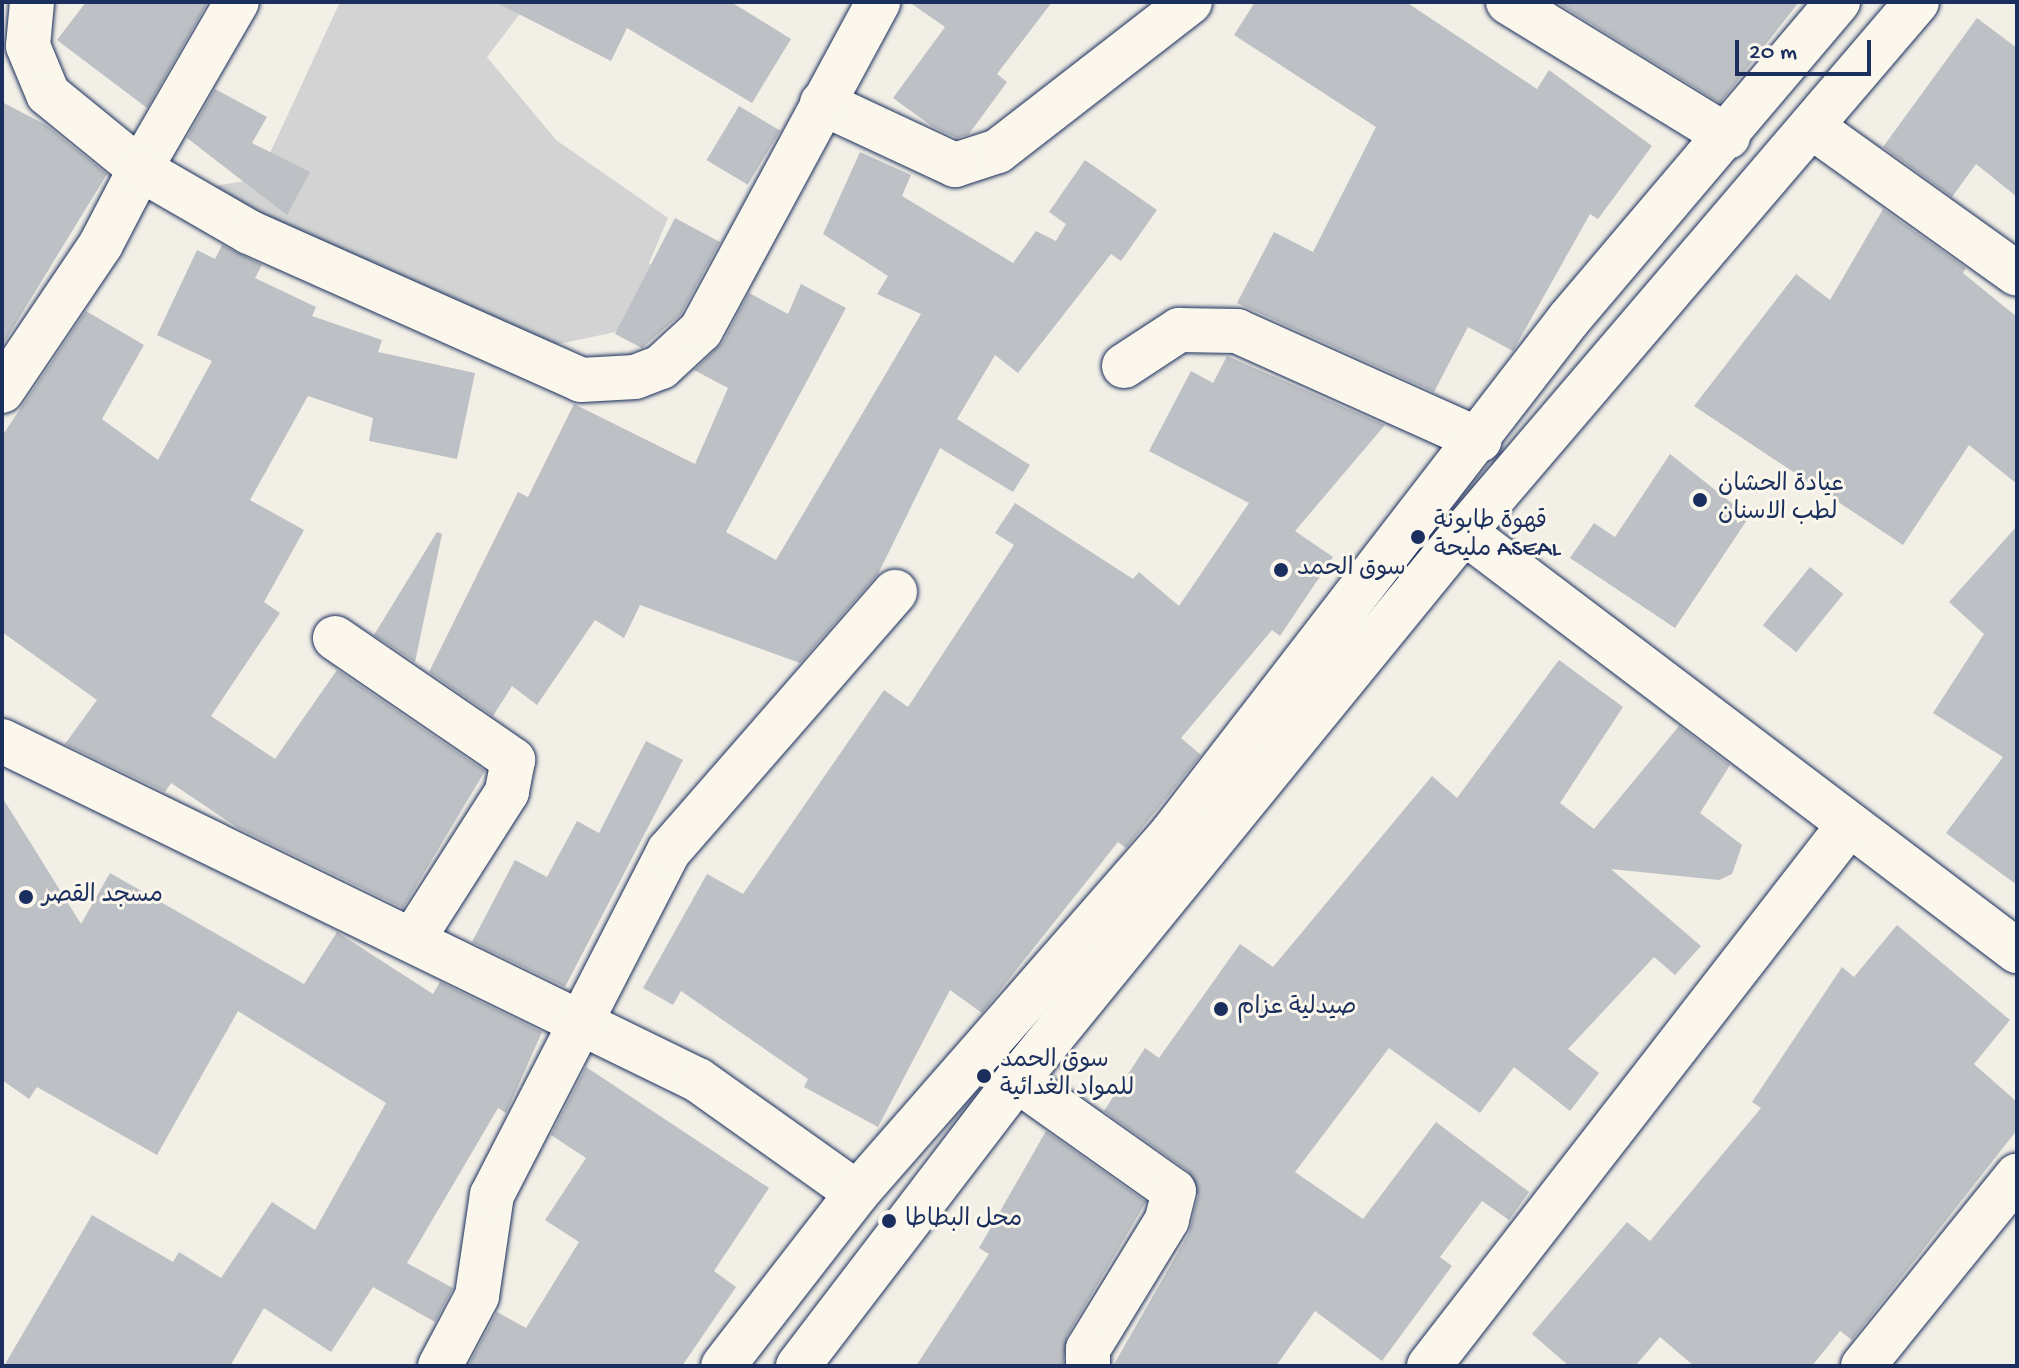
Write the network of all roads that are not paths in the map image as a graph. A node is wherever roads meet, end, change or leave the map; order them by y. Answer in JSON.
{"nodes":[{"id":1,"x":32,"y":2,"type":"edge"},
{"id":2,"x":237,"y":2,"type":"edge"},
{"id":3,"x":878,"y":2,"type":"edge"},
{"id":4,"x":1190,"y":2,"type":"edge"},
{"id":5,"x":1508,"y":2,"type":"edge"},
{"id":6,"x":1838,"y":2,"type":"edge"},
{"id":7,"x":1917,"y":2,"type":"edge"},
{"id":8,"x":822,"y":103,"type":"junction"},
{"id":9,"x":1812,"y":127,"type":"junction"},
{"id":10,"x":1728,"y":137,"type":"junction"},
{"id":11,"x":140,"y":169,"type":"junction"},
{"id":12,"x":2017,"y":274,"type":"edge"},
{"id":13,"x":1124,"y":366,"type":"dead end"},
{"id":14,"x":3,"y":386,"type":"edge"},
{"id":15,"x":1480,"y":440,"type":"junction"},
{"id":16,"x":1464,"y":532,"type":"junction"},
{"id":17,"x":895,"y":592,"type":"dead end"},
{"id":18,"x":335,"y":638,"type":"dead end"},
{"id":19,"x":2,"y":741,"type":"edge"},
{"id":20,"x":1848,"y":826,"type":"junction"},
{"id":21,"x":413,"y":939,"type":"junction"},
{"id":22,"x":2017,"y":951,"type":"edge"},
{"id":23,"x":584,"y":1021,"type":"junction"},
{"id":24,"x":1017,"y":1080,"type":"junction"},
{"id":25,"x":2017,"y":1176,"type":"edge"},
{"id":26,"x":857,"y":1193,"type":"junction"},
{"id":27,"x":440,"y":1366,"type":"edge"},
{"id":28,"x":723,"y":1366,"type":"edge"},
{"id":29,"x":798,"y":1366,"type":"edge"},
{"id":30,"x":1088,"y":1366,"type":"edge"},
{"id":31,"x":1429,"y":1366,"type":"edge"},
{"id":32,"x":1863,"y":1366,"type":"edge"}],
"edges":[{"from":1,"to":11,"type":"street"},
{"from":2,"to":11,"type":"street"},
{"from":3,"to":8,"type":"street"},
{"from":4,"to":8,"type":"street"},
{"from":5,"to":10,"type":"street"},
{"from":6,"to":10,"type":"street"},
{"from":7,"to":9,"type":"street"},
{"from":8,"to":11,"type":"street"},
{"from":9,"to":12,"type":"street"},
{"from":9,"to":16,"type":"street"},
{"from":10,"to":15,"type":"street"},
{"from":11,"to":14,"type":"street"},
{"from":13,"to":15,"type":"street"},
{"from":15,"to":26,"type":"street"},
{"from":16,"to":20,"type":"street"},
{"from":16,"to":24,"type":"street"},
{"from":17,"to":23,"type":"street"},
{"from":18,"to":21,"type":"street"},
{"from":19,"to":21,"type":"street"},
{"from":20,"to":22,"type":"street"},
{"from":20,"to":31,"type":"street"},
{"from":21,"to":23,"type":"street"},
{"from":23,"to":26,"type":"street"},
{"from":23,"to":27,"type":"street"},
{"from":24,"to":29,"type":"street"},
{"from":24,"to":30,"type":"street"},
{"from":25,"to":32,"type":"street"},
{"from":26,"to":28,"type":"street"}]}
